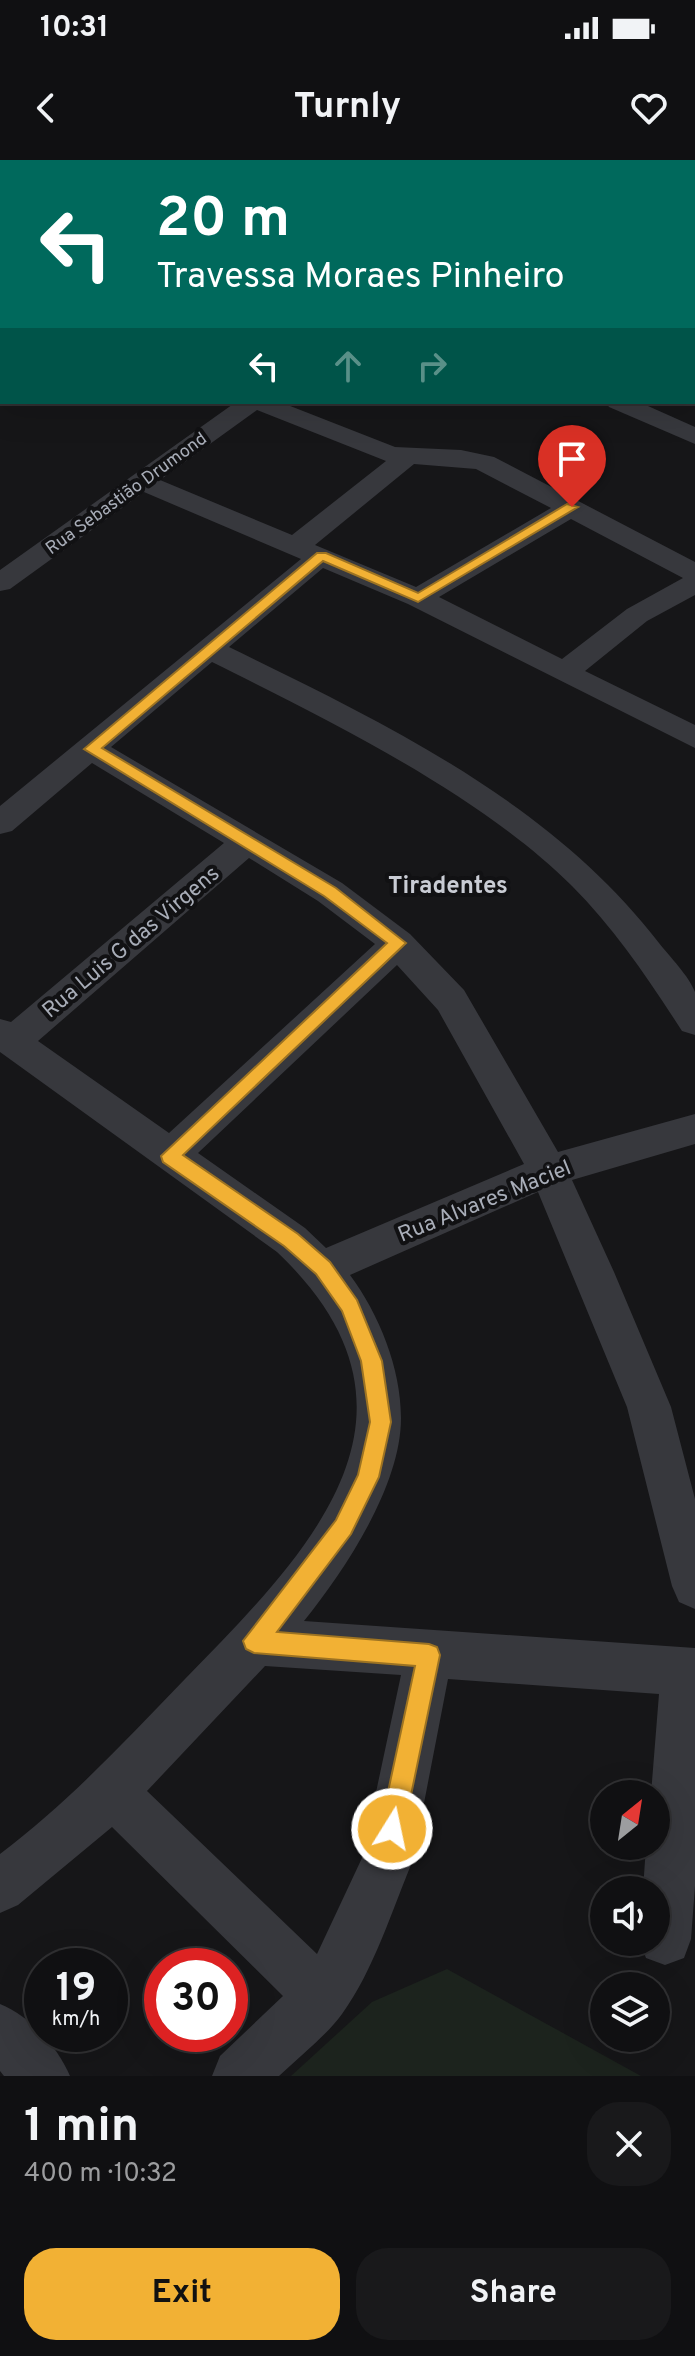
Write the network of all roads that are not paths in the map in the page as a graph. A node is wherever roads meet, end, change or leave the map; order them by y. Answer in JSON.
{"nodes":[{"id":1,"x":252,"y":404,"type":"edge"},
{"id":2,"x":260,"y":404,"type":"edge"},
{"id":3,"x":623,"y":404,"type":"edge"},
{"id":4,"x":695,"y":436,"type":"edge"},
{"id":5,"x":407,"y":457,"type":"junction"},
{"id":6,"x":142,"y":482,"type":"junction"},
{"id":7,"x":572,"y":507,"type":"junction"},
{"id":8,"x":308,"y":551,"type":"junction"},
{"id":9,"x":695,"y":573,"type":"edge"},
{"id":10,"x":0,"y":583,"type":"edge"},
{"id":11,"x":695,"y":583,"type":"edge"},
{"id":12,"x":418,"y":598,"type":"junction"},
{"id":13,"x":211,"y":650,"type":"junction"},
{"id":14,"x":566,"y":671,"type":"junction"},
{"id":15,"x":695,"y":738,"type":"edge"},
{"id":16,"x":92,"y":749,"type":"junction"},
{"id":17,"x":0,"y":823,"type":"edge"},
{"id":18,"x":248,"y":841,"type":"junction"},
{"id":19,"x":398,"y":943,"type":"junction"},
{"id":20,"x":695,"y":1021,"type":"edge"},
{"id":21,"x":6,"y":1038,"type":"edge"},
{"id":22,"x":695,"y":1129,"type":"edge"},
{"id":23,"x":170,"y":1156,"type":"junction"},
{"id":24,"x":548,"y":1171,"type":"junction"},
{"id":25,"x":323,"y":1268,"type":"junction"},
{"id":26,"x":695,"y":1586,"type":"edge"},
{"id":27,"x":254,"y":1641,"type":"junction"},
{"id":28,"x":429,"y":1655,"type":"junction"},
{"id":29,"x":690,"y":1671,"type":"edge"},
{"id":30,"x":111,"y":1791,"type":"junction"},
{"id":31,"x":670,"y":1885,"type":"edge"},
{"id":32,"x":0,"y":1887,"type":"edge"},
{"id":33,"x":322,"y":1996,"type":"junction"},
{"id":34,"x":0,"y":2031,"type":"edge"},
{"id":35,"x":42,"y":2076,"type":"edge"},
{"id":36,"x":240,"y":2076,"type":"edge"}],
"edges":[{"from":1,"to":6,"type":"street","name":"Rua Sebastião Drumond"},
{"from":2,"to":5,"type":"street"},
{"from":3,"to":4,"type":"street"},
{"from":5,"to":7,"type":"street"},
{"from":5,"to":8,"type":"street"},
{"from":6,"to":8,"type":"street"},
{"from":6,"to":10,"type":"street","name":"Rua Sebastião Drumond"},
{"from":7,"to":9,"type":"street"},
{"from":7,"to":12,"type":"street"},
{"from":8,"to":12,"type":"street"},
{"from":8,"to":13,"type":"street"},
{"from":11,"to":14,"type":"street"},
{"from":12,"to":14,"type":"street"},
{"from":13,"to":16,"type":"street"},
{"from":13,"to":20,"type":"street"},
{"from":14,"to":15,"type":"street"},
{"from":16,"to":17,"type":"street"},
{"from":16,"to":18,"type":"street"},
{"from":18,"to":19,"type":"street"},
{"from":18,"to":21,"type":"street","name":"Rua Luis G das Virgens"},
{"from":19,"to":23,"type":"street"},
{"from":19,"to":24,"type":"street"},
{"from":21,"to":23,"type":"street"},
{"from":22,"to":24,"type":"street","name":"Rua Alvares Maciel"},
{"from":23,"to":25,"type":"street"},
{"from":24,"to":25,"type":"street","name":"Rua Alvares Maciel"},
{"from":24,"to":26,"type":"street"},
{"from":25,"to":27,"type":"street"},
{"from":27,"to":28,"type":"street"},
{"from":27,"to":30,"type":"street"},
{"from":28,"to":29,"type":"street"},
{"from":28,"to":33,"type":"street"},
{"from":29,"to":31,"type":"street"},
{"from":30,"to":32,"type":"street"},
{"from":30,"to":33,"type":"street"},
{"from":33,"to":36,"type":"street"},
{"from":34,"to":35,"type":"street"}]}
